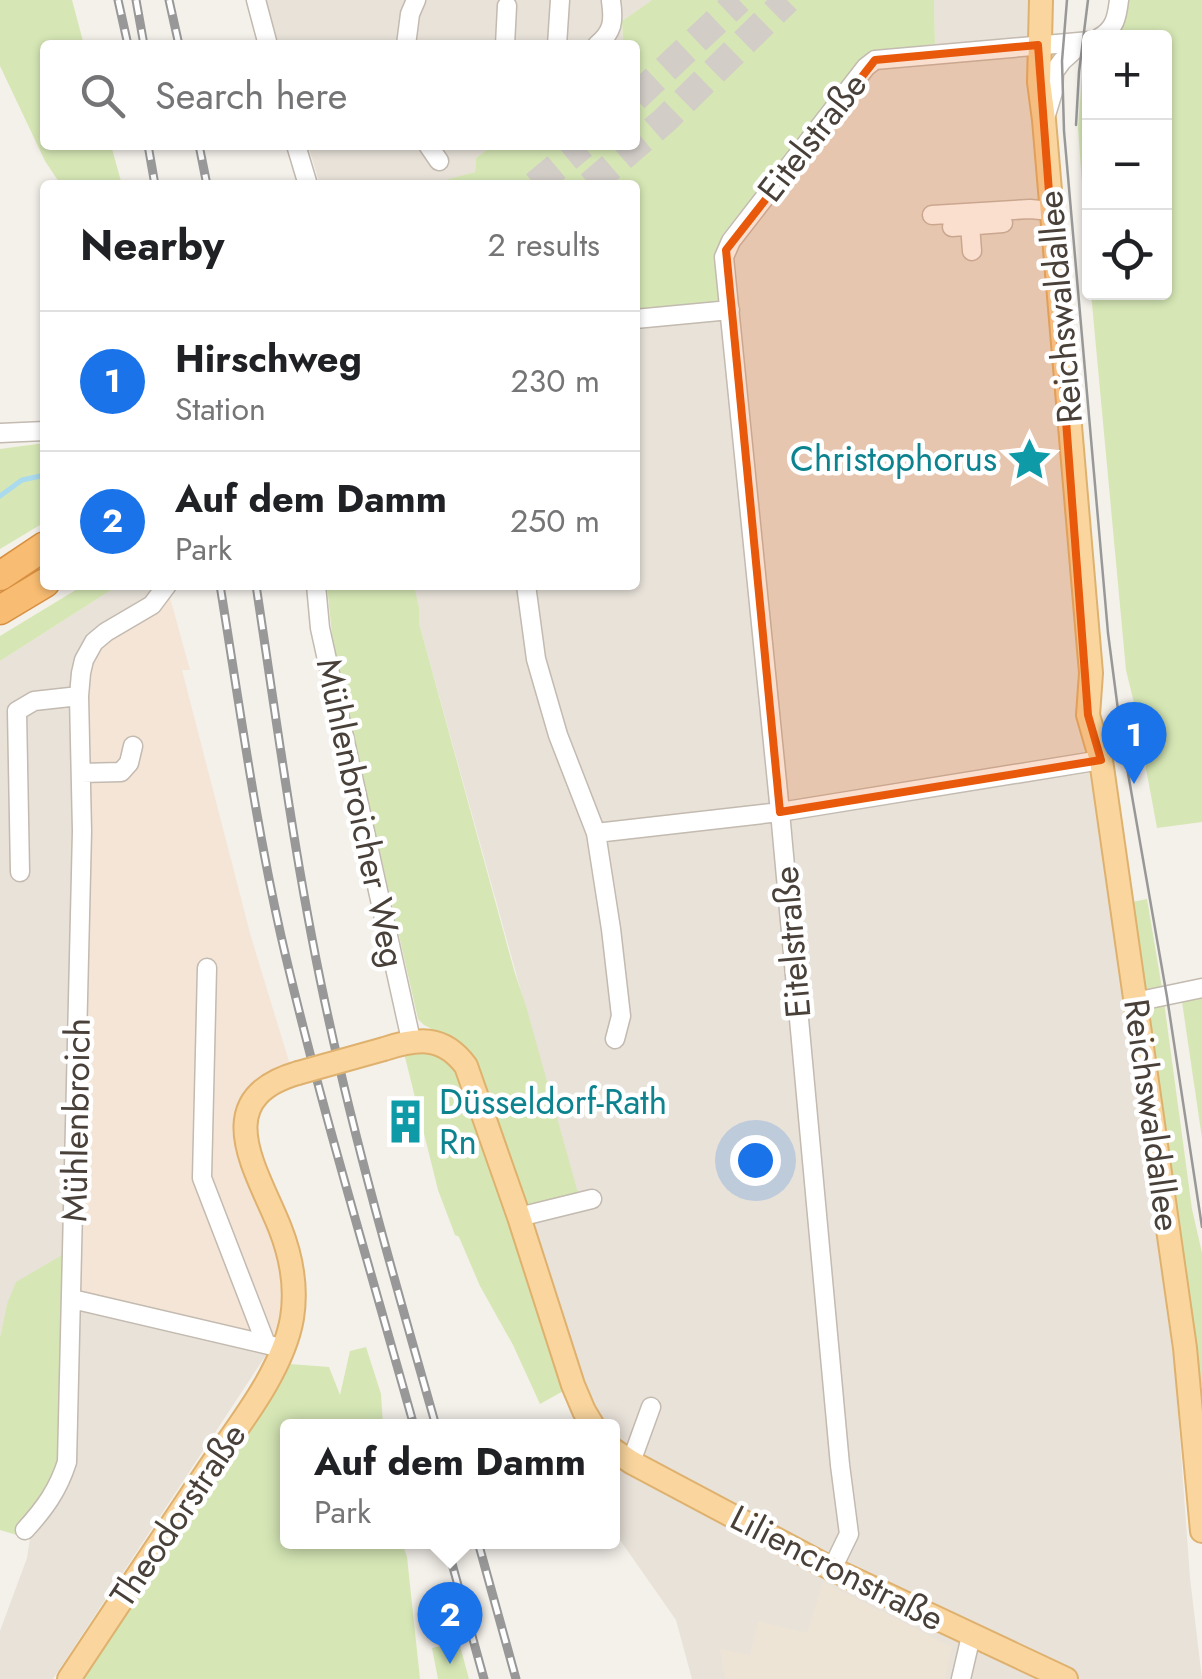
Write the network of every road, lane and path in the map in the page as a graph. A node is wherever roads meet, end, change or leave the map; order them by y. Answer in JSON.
{"nodes":[{"id":1,"x":256,"y":0,"type":"edge"},
{"id":2,"x":416,"y":0,"type":"edge"},
{"id":3,"x":560,"y":0,"type":"edge"},
{"id":4,"x":1041,"y":0,"type":"edge"},
{"id":5,"x":1119,"y":0,"type":"edge"},
{"id":6,"x":508,"y":6,"type":"dead end"},
{"id":7,"x":607,"y":6,"type":"edge"},
{"id":8,"x":1105,"y":30,"type":"edge"},
{"id":9,"x":267,"y":40,"type":"edge"},
{"id":10,"x":407,"y":40,"type":"edge"},
{"id":11,"x":506,"y":40,"type":"edge"},
{"id":12,"x":557,"y":40,"type":"edge"},
{"id":13,"x":603,"y":40,"type":"edge"},
{"id":14,"x":1082,"y":41,"type":"edge"},
{"id":15,"x":1038,"y":46,"type":"junction"},
{"id":16,"x":1082,"y":46,"type":"edge"},
{"id":17,"x":1044,"y":120,"type":"junction"},
{"id":18,"x":298,"y":150,"type":"edge"},
{"id":19,"x":306,"y":180,"type":"edge"},
{"id":20,"x":1052,"y":211,"type":"junction"},
{"id":21,"x":932,"y":216,"type":"dead end"},
{"id":22,"x":972,"y":252,"type":"dead end"},
{"id":23,"x":730,"y":310,"type":"junction"},
{"id":24,"x":640,"y":319,"type":"edge"},
{"id":25,"x":40,"y":431,"type":"edge"},
{"id":26,"x":0,"y":433,"type":"edge"},
{"id":27,"x":40,"y":549,"type":"edge"},
{"id":28,"x":0,"y":576,"type":"edge"},
{"id":29,"x":40,"y":586,"type":"edge"},
{"id":30,"x":316,"y":590,"type":"edge"},
{"id":31,"x":527,"y":590,"type":"edge"},
{"id":32,"x":164,"y":591,"type":"edge"},
{"id":33,"x":0,"y":610,"type":"edge"},
{"id":34,"x":79,"y":696,"type":"junction"},
{"id":35,"x":133,"y":746,"type":"dead end"},
{"id":36,"x":1101,"y":760,"type":"junction"},
{"id":37,"x":81,"y":773,"type":"junction"},
{"id":38,"x":780,"y":812,"type":"junction"},
{"id":39,"x":596,"y":833,"type":"junction"},
{"id":40,"x":20,"y":872,"type":"dead end"},
{"id":41,"x":207,"y":968,"type":"dead end"},
{"id":42,"x":1202,"y":988,"type":"edge"},
{"id":43,"x":1135,"y":1002,"type":"junction"},
{"id":44,"x":614,"y":1039,"type":"dead end"},
{"id":45,"x":410,"y":1040,"type":"junction"},
{"id":46,"x":592,"y":1198,"type":"dead end"},
{"id":47,"x":518,"y":1217,"type":"junction"},
{"id":48,"x":72,"y":1299,"type":"junction"},
{"id":49,"x":274,"y":1346,"type":"junction"},
{"id":50,"x":651,"y":1407,"type":"dead end"},
{"id":51,"x":589,"y":1419,"type":"edge"},
{"id":52,"x":622,"y":1456,"type":"edge"},
{"id":53,"x":25,"y":1530,"type":"dead end"},
{"id":54,"x":1202,"y":1531,"type":"edge"},
{"id":55,"x":832,"y":1569,"type":"junction"},
{"id":56,"x":971,"y":1636,"type":"junction"},
{"id":57,"x":68,"y":1679,"type":"edge"},
{"id":58,"x":960,"y":1679,"type":"edge"},
{"id":59,"x":1066,"y":1679,"type":"edge"}],
"edges":[{"from":1,"to":9,"type":"street"},
{"from":2,"to":10,"type":"street"},
{"from":3,"to":12,"type":"street"},
{"from":4,"to":15,"type":"main road","name":"Reichswaldallee"},
{"from":5,"to":8,"type":"street"},
{"from":6,"to":11,"type":"street"},
{"from":7,"to":13,"type":"street"},
{"from":14,"to":15,"type":"street","name":"Eitelstraße"},
{"from":15,"to":17,"type":"main road","name":"Reichswaldallee"},
{"from":15,"to":23,"type":"street","name":"Eitelstraße"},
{"from":16,"to":17,"type":"street"},
{"from":17,"to":20,"type":"main road","name":"Reichswaldallee"},
{"from":18,"to":19,"type":"street"},
{"from":20,"to":21,"type":"street"},
{"from":20,"to":22,"type":"street"},
{"from":20,"to":36,"type":"main road","name":"Reichswaldallee"},
{"from":23,"to":24,"type":"street"},
{"from":23,"to":38,"type":"street","name":"Eitelstraße"},
{"from":25,"to":26,"type":"street"},
{"from":27,"to":28,"type":"highway"},
{"from":29,"to":33,"type":"highway"},
{"from":30,"to":45,"type":"street","name":"Mühlenbroicher Weg"},
{"from":31,"to":39,"type":"street"},
{"from":32,"to":34,"type":"street","name":"Mühlenbroich"},
{"from":34,"to":37,"type":"street","name":"Mühlenbroich"},
{"from":34,"to":40,"type":"street"},
{"from":35,"to":37,"type":"street"},
{"from":36,"to":38,"type":"street"},
{"from":36,"to":43,"type":"main road","name":"Reichswaldallee"},
{"from":37,"to":48,"type":"street","name":"Mühlenbroich"},
{"from":38,"to":39,"type":"street"},
{"from":38,"to":55,"type":"street","name":"Eitelstraße"},
{"from":39,"to":44,"type":"street"},
{"from":41,"to":49,"type":"street"},
{"from":42,"to":43,"type":"street"},
{"from":43,"to":54,"type":"main road","name":"Reichswaldallee"},
{"from":45,"to":47,"type":"main road"},
{"from":45,"to":49,"type":"main road","bridge":true},
{"from":46,"to":47,"type":"street"},
{"from":47,"to":51,"type":"main road"},
{"from":48,"to":49,"type":"street"},
{"from":48,"to":53,"type":"street","name":"Mühlenbroich"},
{"from":49,"to":57,"type":"main road","name":"Theodorstraße"},
{"from":50,"to":52,"type":"street"},
{"from":52,"to":55,"type":"main road","name":"Liliencronstraße"},
{"from":55,"to":56,"type":"main road","name":"Liliencronstraße"},
{"from":56,"to":58,"type":"street"},
{"from":56,"to":59,"type":"main road","name":"Liliencronstraße"}]}
